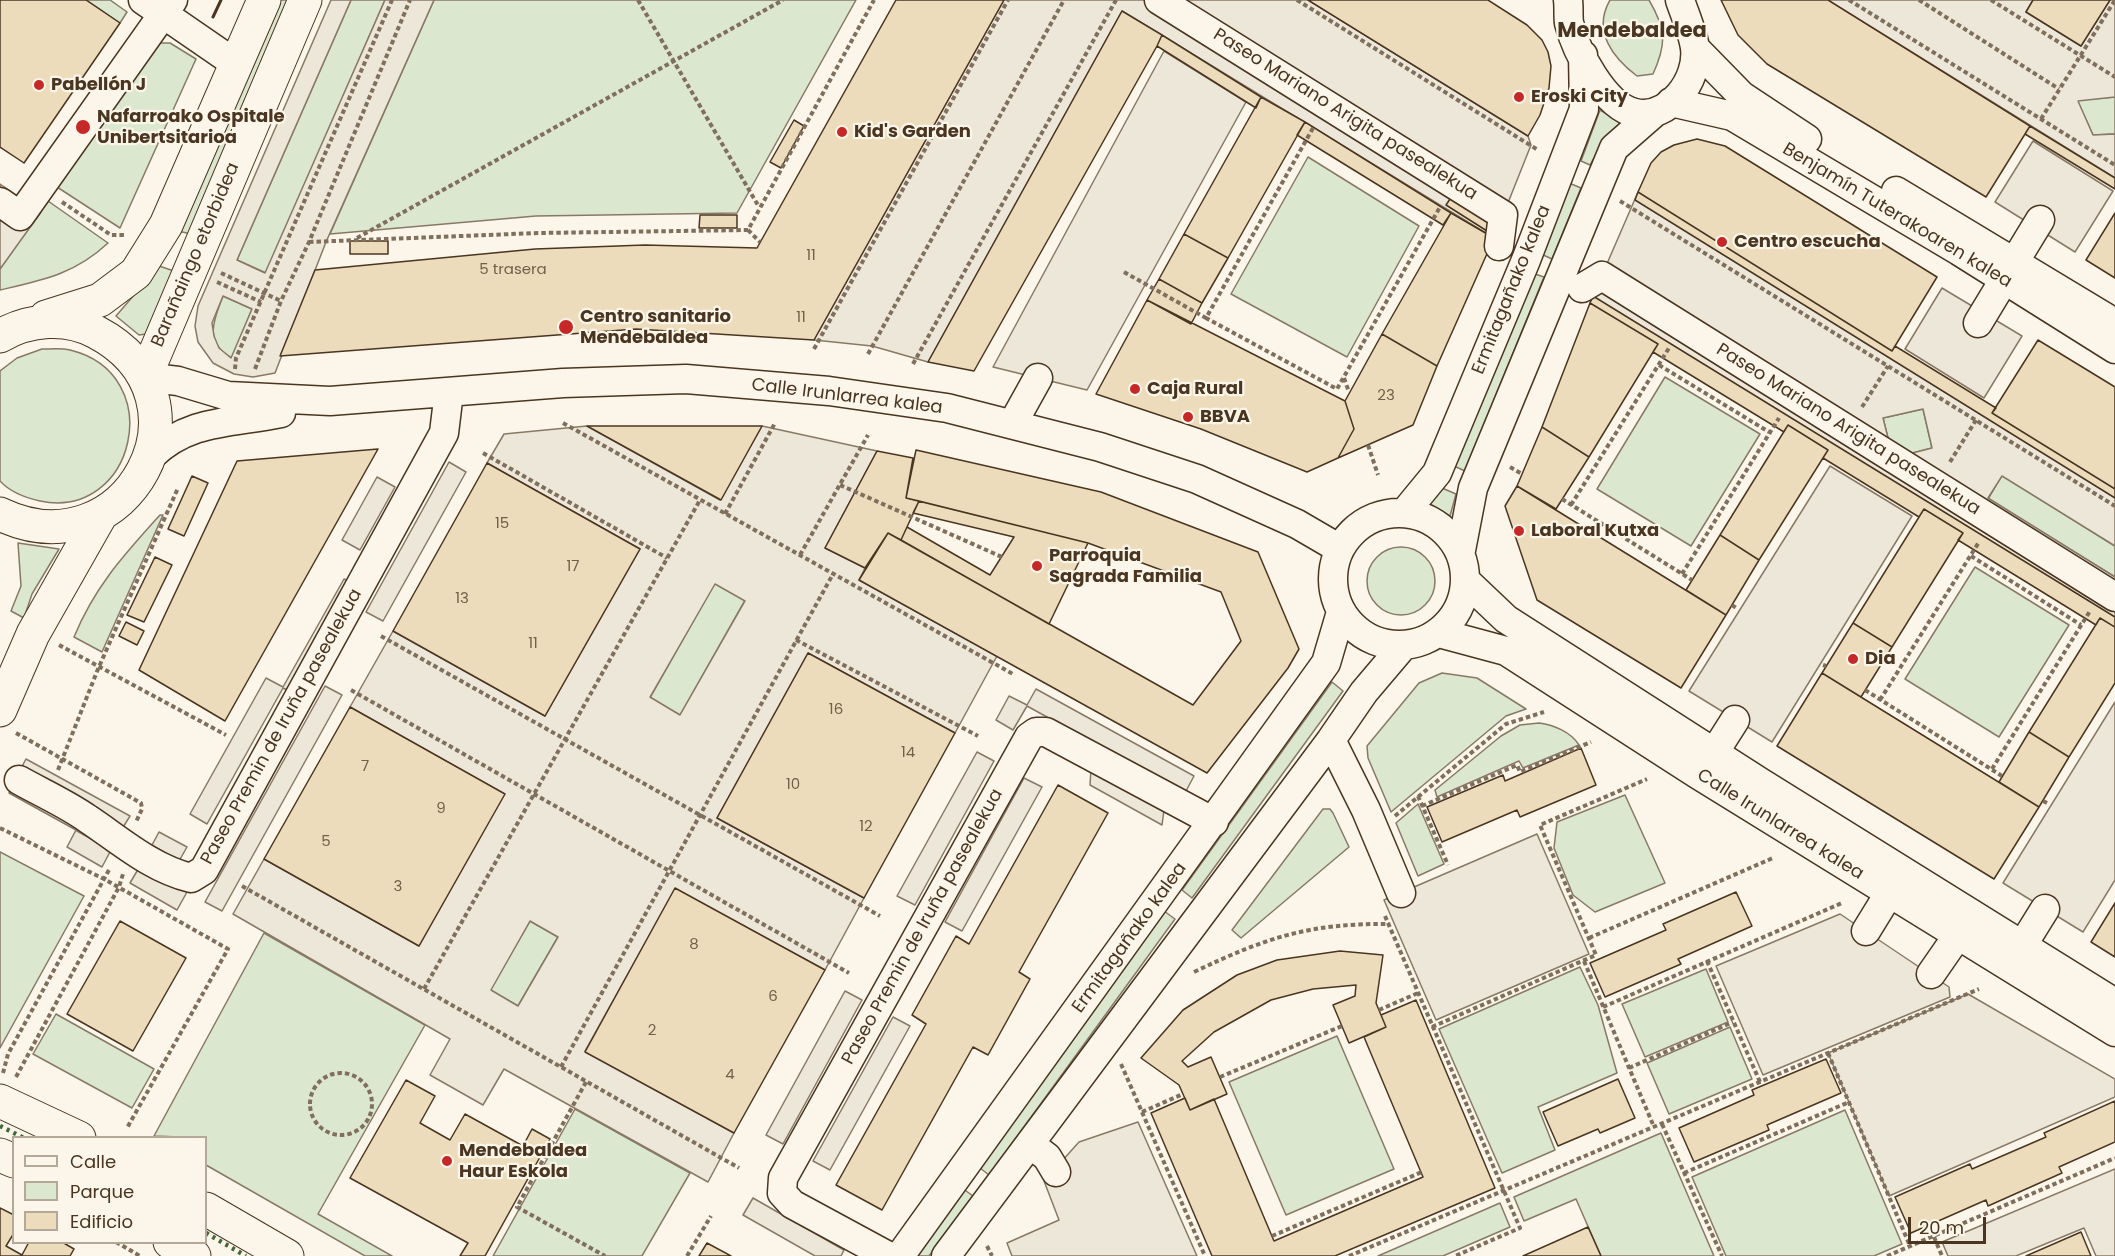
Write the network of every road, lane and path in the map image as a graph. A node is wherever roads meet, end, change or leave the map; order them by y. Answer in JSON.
{"nodes":[{"id":1,"x":264,"y":0,"type":"edge"},
{"id":2,"x":305,"y":0,"type":"edge"},
{"id":3,"x":392,"y":0,"type":"edge"},
{"id":4,"x":410,"y":0,"type":"edge"},
{"id":5,"x":638,"y":0,"type":"edge"},
{"id":6,"x":783,"y":0,"type":"edge"},
{"id":7,"x":874,"y":0,"type":"edge"},
{"id":8,"x":1008,"y":0,"type":"edge"},
{"id":9,"x":1064,"y":0,"type":"edge"},
{"id":10,"x":1116,"y":0,"type":"edge"},
{"id":11,"x":1159,"y":0,"type":"edge"},
{"id":12,"x":1297,"y":0,"type":"edge"},
{"id":13,"x":1568,"y":0,"type":"edge"},
{"id":14,"x":1680,"y":0,"type":"edge"},
{"id":15,"x":1849,"y":0,"type":"edge"},
{"id":16,"x":1919,"y":0,"type":"edge"},
{"id":17,"x":1991,"y":0,"type":"edge"},
{"id":18,"x":2115,"y":0,"type":"edge"},
{"id":19,"x":160,"y":5,"type":"edge"},
{"id":20,"x":1696,"y":49,"type":"junction"},
{"id":21,"x":1583,"y":56,"type":"junction"},
{"id":22,"x":2080,"y":56,"type":"junction"},
{"id":23,"x":674,"y":61,"type":"junction"},
{"id":24,"x":236,"y":64,"type":"junction"},
{"id":25,"x":2115,"y":77,"type":"edge"},
{"id":26,"x":2059,"y":89,"type":"junction"},
{"id":27,"x":1328,"y":105,"type":"junction"},
{"id":28,"x":1662,"y":107,"type":"junction"},
{"id":29,"x":2040,"y":119,"type":"junction"},
{"id":30,"x":1538,"y":150,"type":"dead end"},
{"id":31,"x":2115,"y":165,"type":"edge"},
{"id":32,"x":1453,"y":183,"type":"junction"},
{"id":33,"x":53,"y":196,"type":"dead end"},
{"id":34,"x":1618,"y":199,"type":"dead end"},
{"id":35,"x":760,"y":208,"type":"junction"},
{"id":36,"x":10,"y":209,"type":"edge"},
{"id":37,"x":2040,"y":220,"type":"dead end"},
{"id":38,"x":748,"y":230,"type":"junction"},
{"id":39,"x":127,"y":235,"type":"dead end"},
{"id":40,"x":355,"y":239,"type":"junction"},
{"id":41,"x":309,"y":242,"type":"junction"},
{"id":42,"x":760,"y":242,"type":"dead end"},
{"id":43,"x":1499,"y":246,"type":"dead end"},
{"id":44,"x":2009,"y":270,"type":"junction"},
{"id":45,"x":1124,"y":272,"type":"dead end"},
{"id":46,"x":221,"y":273,"type":"dead end"},
{"id":47,"x":210,"y":280,"type":"dead end"},
{"id":48,"x":1582,"y":288,"type":"dead end"},
{"id":49,"x":265,"y":294,"type":"junction"},
{"id":50,"x":281,"y":301,"type":"junction"},
{"id":51,"x":261,"y":302,"type":"junction"},
{"id":52,"x":1206,"y":318,"type":"junction"},
{"id":53,"x":1978,"y":323,"type":"dead end"},
{"id":54,"x":2115,"y":323,"type":"edge"},
{"id":55,"x":1683,"y":327,"type":"junction"},
{"id":56,"x":14,"y":330,"type":"edge"},
{"id":57,"x":814,"y":349,"type":"dead end"},
{"id":58,"x":2115,"y":349,"type":"edge"},
{"id":59,"x":868,"y":354,"type":"dead end"},
{"id":60,"x":913,"y":364,"type":"dead end"},
{"id":61,"x":1659,"y":365,"type":"junction"},
{"id":62,"x":255,"y":369,"type":"dead end"},
{"id":63,"x":234,"y":374,"type":"dead end"},
{"id":64,"x":145,"y":377,"type":"junction"},
{"id":65,"x":1038,"y":378,"type":"dead end"},
{"id":66,"x":1344,"y":378,"type":"junction"},
{"id":67,"x":449,"y":392,"type":"junction"},
{"id":68,"x":1349,"y":392,"type":"dead end"},
{"id":69,"x":1794,"y":394,"type":"junction"},
{"id":70,"x":330,"y":401,"type":"junction"},
{"id":71,"x":563,"y":423,"type":"dead end"},
{"id":72,"x":775,"y":423,"type":"dead end"},
{"id":73,"x":1013,"y":423,"type":"junction"},
{"id":74,"x":1769,"y":432,"type":"junction"},
{"id":75,"x":868,"y":435,"type":"dead end"},
{"id":76,"x":1368,"y":445,"type":"dead end"},
{"id":77,"x":483,"y":453,"type":"dead end"},
{"id":78,"x":151,"y":456,"type":"junction"},
{"id":79,"x":1509,"y":466,"type":"dead end"},
{"id":80,"x":1522,"y":474,"type":"dead end"},
{"id":81,"x":1378,"y":475,"type":"dead end"},
{"id":82,"x":840,"y":485,"type":"junction"},
{"id":83,"x":178,"y":488,"type":"dead end"},
{"id":84,"x":1562,"y":499,"type":"dead end"},
{"id":85,"x":700,"y":500,"type":"junction"},
{"id":86,"x":1571,"y":505,"type":"junction"},
{"id":87,"x":2115,"y":506,"type":"edge"},
{"id":88,"x":1405,"y":512,"type":"junction"},
{"id":89,"x":0,"y":514,"type":"edge"},
{"id":90,"x":725,"y":514,"type":"junction"},
{"id":91,"x":100,"y":516,"type":"junction"},
{"id":92,"x":1993,"y":521,"type":"junction"},
{"id":93,"x":1340,"y":549,"type":"junction"},
{"id":94,"x":1461,"y":550,"type":"junction"},
{"id":95,"x":800,"y":555,"type":"junction"},
{"id":96,"x":1002,"y":556,"type":"dead end"},
{"id":97,"x":1971,"y":556,"type":"junction"},
{"id":98,"x":667,"y":558,"type":"junction"},
{"id":99,"x":833,"y":574,"type":"junction"},
{"id":100,"x":1682,"y":574,"type":"junction"},
{"id":101,"x":1692,"y":580,"type":"dead end"},
{"id":102,"x":1467,"y":582,"type":"junction"},
{"id":103,"x":2109,"y":593,"type":"edge"},
{"id":104,"x":1732,"y":605,"type":"dead end"},
{"id":105,"x":1737,"y":608,"type":"dead end"},
{"id":106,"x":1341,"y":612,"type":"junction"},
{"id":107,"x":2082,"y":625,"type":"junction"},
{"id":108,"x":1439,"y":633,"type":"junction"},
{"id":109,"x":381,"y":636,"type":"dead end"},
{"id":110,"x":796,"y":640,"type":"junction"},
{"id":111,"x":56,"y":644,"type":"dead end"},
{"id":112,"x":1403,"y":646,"type":"junction"},
{"id":113,"x":98,"y":669,"type":"junction"},
{"id":114,"x":1013,"y":674,"type":"dead end"},
{"id":115,"x":351,"y":690,"type":"dead end"},
{"id":116,"x":1865,"y":690,"type":"dead end"},
{"id":117,"x":1881,"y":700,"type":"junction"},
{"id":118,"x":1544,"y":712,"type":"dead end"},
{"id":119,"x":1735,"y":720,"type":"dead end"},
{"id":120,"x":7,"y":721,"type":"edge"},
{"id":121,"x":226,"y":735,"type":"dead end"},
{"id":122,"x":978,"y":736,"type":"dead end"},
{"id":123,"x":565,"y":739,"type":"junction"},
{"id":124,"x":1331,"y":740,"type":"junction"},
{"id":125,"x":1591,"y":742,"type":"dead end"},
{"id":126,"x":1714,"y":753,"type":"junction"},
{"id":127,"x":62,"y":759,"type":"junction"},
{"id":128,"x":1992,"y":769,"type":"junction"},
{"id":129,"x":58,"y":770,"type":"dead end"},
{"id":130,"x":2002,"y":776,"type":"dead end"},
{"id":131,"x":1647,"y":779,"type":"dead end"},
{"id":132,"x":19,"y":780,"type":"dead end"},
{"id":133,"x":534,"y":794,"type":"junction"},
{"id":134,"x":1418,"y":796,"type":"junction"},
{"id":135,"x":1422,"y":806,"type":"junction"},
{"id":136,"x":700,"y":815,"type":"junction"},
{"id":137,"x":1214,"y":822,"type":"junction"},
{"id":138,"x":1388,"y":822,"type":"dead end"},
{"id":139,"x":134,"y":825,"type":"dead end"},
{"id":140,"x":0,"y":828,"type":"edge"},
{"id":141,"x":1773,"y":858,"type":"dead end"},
{"id":142,"x":114,"y":862,"type":"dead end"},
{"id":143,"x":1448,"y":865,"type":"dead end"},
{"id":144,"x":124,"y":870,"type":"dead end"},
{"id":145,"x":669,"y":870,"type":"junction"},
{"id":146,"x":104,"y":879,"type":"junction"},
{"id":147,"x":242,"y":886,"type":"dead end"},
{"id":148,"x":119,"y":887,"type":"junction"},
{"id":149,"x":1890,"y":892,"type":"junction"},
{"id":150,"x":1392,"y":903,"type":"joint"},
{"id":151,"x":1842,"y":903,"type":"dead end"},
{"id":152,"x":2045,"y":909,"type":"dead end"},
{"id":153,"x":880,"y":916,"type":"dead end"},
{"id":154,"x":1389,"y":924,"type":"junction"},
{"id":155,"x":1866,"y":931,"type":"dead end"},
{"id":156,"x":1958,"y":935,"type":"junction"},
{"id":157,"x":1589,"y":938,"type":"junction"},
{"id":158,"x":2022,"y":946,"type":"junction"},
{"id":159,"x":1584,"y":961,"type":"junction"},
{"id":160,"x":1707,"y":961,"type":"junction"},
{"id":161,"x":849,"y":973,"type":"dead end"},
{"id":162,"x":1188,"y":974,"type":"dead end"},
{"id":163,"x":1931,"y":974,"type":"dead end"},
{"id":164,"x":424,"y":989,"type":"junction"},
{"id":165,"x":1979,"y":989,"type":"dead end"},
{"id":166,"x":1418,"y":993,"type":"junction"},
{"id":167,"x":2115,"y":1003,"type":"edge"},
{"id":168,"x":1603,"y":1007,"type":"junction"},
{"id":169,"x":1379,"y":1010,"type":"dead end"},
{"id":170,"x":1733,"y":1022,"type":"junction"},
{"id":171,"x":1342,"y":1026,"type":"dead end"},
{"id":172,"x":1432,"y":1027,"type":"junction"},
{"id":173,"x":2115,"y":1032,"type":"edge"},
{"id":174,"x":1828,"y":1053,"type":"junction"},
{"id":175,"x":1120,"y":1061,"type":"dead end"},
{"id":176,"x":561,"y":1067,"type":"junction"},
{"id":177,"x":1629,"y":1068,"type":"junction"},
{"id":178,"x":1220,"y":1077,"type":"dead end"},
{"id":179,"x":586,"y":1082,"type":"junction"},
{"id":180,"x":1760,"y":1082,"type":"junction"},
{"id":181,"x":6,"y":1086,"type":"edge"},
{"id":182,"x":1183,"y":1094,"type":"dead end"},
{"id":183,"x":1849,"y":1102,"type":"junction"},
{"id":184,"x":1142,"y":1112,"type":"junction"},
{"id":185,"x":312,"y":1118,"type":"joint"},
{"id":186,"x":1662,"y":1124,"type":"junction"},
{"id":187,"x":1654,"y":1127,"type":"junction"},
{"id":188,"x":127,"y":1128,"type":"dead end"},
{"id":189,"x":78,"y":1136,"type":"edge"},
{"id":190,"x":1030,"y":1144,"type":"junction"},
{"id":191,"x":2115,"y":1158,"type":"edge"},
{"id":192,"x":739,"y":1168,"type":"dead end"},
{"id":193,"x":1056,"y":1172,"type":"dead end"},
{"id":194,"x":1422,"y":1173,"type":"dead end"},
{"id":195,"x":1684,"y":1173,"type":"junction"},
{"id":196,"x":1503,"y":1191,"type":"junction"},
{"id":197,"x":207,"y":1210,"type":"edge"},
{"id":198,"x":711,"y":1215,"type":"dead end"},
{"id":199,"x":1272,"y":1236,"type":"dead end"},
{"id":200,"x":1934,"y":1237,"type":"junction"},
{"id":201,"x":986,"y":1243,"type":"dead end"},
{"id":202,"x":119,"y":1244,"type":"edge"},
{"id":203,"x":173,"y":1244,"type":"edge"},
{"id":204,"x":1910,"y":1246,"type":"junction"},
{"id":205,"x":140,"y":1256,"type":"edge"},
{"id":206,"x":194,"y":1256,"type":"edge"},
{"id":207,"x":287,"y":1256,"type":"edge"},
{"id":208,"x":605,"y":1256,"type":"edge"},
{"id":209,"x":687,"y":1256,"type":"edge"},
{"id":210,"x":888,"y":1256,"type":"edge"},
{"id":211,"x":900,"y":1256,"type":"edge"},
{"id":212,"x":946,"y":1256,"type":"edge"},
{"id":213,"x":992,"y":1256,"type":"edge"},
{"id":214,"x":1205,"y":1256,"type":"edge"},
{"id":215,"x":1349,"y":1256,"type":"edge"},
{"id":216,"x":1455,"y":1256,"type":"edge"},
{"id":217,"x":1722,"y":1256,"type":"edge"},
{"id":218,"x":1887,"y":1256,"type":"edge"},
{"id":219,"x":1942,"y":1256,"type":"edge"}],
"edges":[{"from":1,"to":24,"type":"main road"},
{"from":2,"to":64,"type":"main road","name":"Barañaingo etorbidea"},
{"from":3,"to":49,"type":"path"},
{"from":4,"to":41,"type":"path"},
{"from":5,"to":23,"type":"path"},
{"from":6,"to":23,"type":"path"},
{"from":7,"to":35,"type":"path"},
{"from":8,"to":57,"type":"path"},
{"from":9,"to":59,"type":"path"},
{"from":10,"to":60,"type":"path"},
{"from":11,"to":27,"type":"street","name":"Paseo Mariano Arigita pasealekua"},
{"from":12,"to":30,"type":"path"},
{"from":13,"to":21,"type":"street"},
{"from":14,"to":20,"type":"street"},
{"from":15,"to":29,"type":"path"},
{"from":16,"to":26,"type":"path"},
{"from":17,"to":22,"type":"path"},
{"from":18,"to":22,"type":"path"},
{"from":19,"to":24,"type":"street"},
{"from":19,"to":36,"type":"street"},
{"from":20,"to":28,"type":"street"},
{"from":20,"to":44,"type":"street","name":"Benjamín Tuterakoaren kalea"},
{"from":21,"to":28,"type":"street","name":"Benjamín Tuterakoaren kalea"},
{"from":21,"to":88,"type":"street","name":"Ermitagañako kalea"},
{"from":22,"to":25,"type":"path"},
{"from":22,"to":26,"type":"path"},
{"from":23,"to":35,"type":"path"},
{"from":23,"to":40,"type":"path"},
{"from":24,"to":56,"type":"main road"},
{"from":26,"to":29,"type":"path"},
{"from":27,"to":32,"type":"street","name":"Paseo Mariano Arigita pasealekua"},
{"from":27,"to":52,"type":"path"},
{"from":28,"to":44,"type":"street","name":"Benjamín Tuterakoaren kalea"},
{"from":28,"to":94,"type":"street"},
{"from":29,"to":31,"type":"path"},
{"from":32,"to":43,"type":"street","name":"Paseo Mariano Arigita pasealekua"},
{"from":32,"to":66,"type":"path"},
{"from":33,"to":39,"type":"path"},
{"from":34,"to":87,"type":"path"},
{"from":35,"to":38,"type":"path"},
{"from":37,"to":44,"type":"street"},
{"from":38,"to":40,"type":"path"},
{"from":38,"to":42,"type":"path"},
{"from":40,"to":41,"type":"path"},
{"from":41,"to":50,"type":"path"},
{"from":44,"to":53,"type":"street"},
{"from":44,"to":54,"type":"street","name":"Benjamín Tuterakoaren kalea"},
{"from":44,"to":58,"type":"street","name":"Benjamín Tuterakoaren kalea"},
{"from":45,"to":52,"type":"path"},
{"from":46,"to":49,"type":"path"},
{"from":47,"to":51,"type":"path"},
{"from":48,"to":55,"type":"street","name":"Paseo Mariano Arigita pasealekua"},
{"from":49,"to":50,"type":"path"},
{"from":49,"to":51,"type":"path"},
{"from":50,"to":62,"type":"path"},
{"from":51,"to":63,"type":"path"},
{"from":52,"to":66,"type":"path"},
{"from":55,"to":61,"type":"path"},
{"from":55,"to":69,"type":"street","name":"Paseo Mariano Arigita pasealekua"},
{"from":56,"to":64,"type":"main road"},
{"from":61,"to":74,"type":"path"},
{"from":61,"to":86,"type":"path"},
{"from":64,"to":70,"type":"street","name":"Calle Irunlarrea kalea"},
{"from":64,"to":78,"type":"main road"},
{"from":65,"to":73,"type":"street"},
{"from":66,"to":68,"type":"path"},
{"from":67,"to":70,"type":"street","name":"Calle Irunlarrea kalea"},
{"from":67,"to":73,"type":"street","name":"Calle Irunlarrea kalea"},
{"from":67,"to":132,"type":"street","name":"Paseo Premin de Iruña pasealekua"},
{"from":69,"to":74,"type":"path"},
{"from":69,"to":92,"type":"street","name":"Paseo Mariano Arigita pasealekua"},
{"from":70,"to":78,"type":"street","name":"Calle Irunlarrea kalea"},
{"from":71,"to":85,"type":"path"},
{"from":72,"to":90,"type":"path"},
{"from":73,"to":93,"type":"street","name":"Calle Irunlarrea kalea"},
{"from":74,"to":100,"type":"path"},
{"from":75,"to":82,"type":"path"},
{"from":76,"to":81,"type":"path"},
{"from":77,"to":98,"type":"path"},
{"from":78,"to":91,"type":"main road"},
{"from":79,"to":80,"type":"path"},
{"from":82,"to":95,"type":"path"},
{"from":82,"to":96,"type":"path"},
{"from":83,"to":113,"type":"path"},
{"from":84,"to":86,"type":"path"},
{"from":85,"to":90,"type":"path"},
{"from":85,"to":98,"type":"path"},
{"from":86,"to":100,"type":"path"},
{"from":88,"to":93,"type":"street"},
{"from":88,"to":94,"type":"street"},
{"from":89,"to":91,"type":"main road"},
{"from":90,"to":95,"type":"path"},
{"from":91,"to":120,"type":"main road"},
{"from":92,"to":97,"type":"path"},
{"from":92,"to":103,"type":"street","name":"Paseo Mariano Arigita pasealekua"},
{"from":93,"to":106,"type":"street"},
{"from":94,"to":102,"type":"street"},
{"from":95,"to":99,"type":"path"},
{"from":97,"to":107,"type":"path"},
{"from":97,"to":117,"type":"path"},
{"from":98,"to":123,"type":"path"},
{"from":99,"to":110,"type":"path"},
{"from":99,"to":114,"type":"path"},
{"from":100,"to":101,"type":"path"},
{"from":102,"to":108,"type":"street"},
{"from":102,"to":126,"type":"street","name":"Calle Irunlarrea kalea"},
{"from":103,"to":107,"type":"path"},
{"from":104,"to":105,"type":"path"},
{"from":106,"to":112,"type":"street"},
{"from":106,"to":137,"type":"street","name":"Ermitagañako kalea"},
{"from":107,"to":128,"type":"path"},
{"from":108,"to":112,"type":"street"},
{"from":108,"to":149,"type":"street","name":"Calle Irunlarrea kalea"},
{"from":109,"to":123,"type":"path"},
{"from":110,"to":122,"type":"path"},
{"from":110,"to":136,"type":"path"},
{"from":111,"to":113,"type":"path"},
{"from":112,"to":124,"type":"street"},
{"from":113,"to":121,"type":"path"},
{"from":113,"to":127,"type":"path"},
{"from":115,"to":133,"type":"path"},
{"from":116,"to":117,"type":"path"},
{"from":117,"to":128,"type":"path"},
{"from":118,"to":134,"type":"path"},
{"from":119,"to":126,"type":"street"},
{"from":120,"to":127,"type":"path"},
{"from":123,"to":133,"type":"path"},
{"from":123,"to":136,"type":"path"},
{"from":124,"to":150,"type":"street"},
{"from":124,"to":190,"type":"street"},
{"from":125,"to":135,"type":"path"},
{"from":126,"to":158,"type":"street","name":"Calle Irunlarrea kalea"},
{"from":127,"to":129,"type":"path"},
{"from":127,"to":139,"type":"path"},
{"from":128,"to":130,"type":"path"},
{"from":131,"to":157,"type":"path"},
{"from":133,"to":145,"type":"path"},
{"from":133,"to":164,"type":"path"},
{"from":134,"to":135,"type":"path"},
{"from":134,"to":138,"type":"path"},
{"from":135,"to":143,"type":"path"},
{"from":136,"to":145,"type":"path"},
{"from":136,"to":153,"type":"path"},
{"from":137,"to":210,"type":"street","name":"Paseo Premin de Iruña pasealekua"},
{"from":137,"to":211,"type":"street","name":"Ermitagañako kalea"},
{"from":140,"to":146,"type":"path"},
{"from":141,"to":157,"type":"path"},
{"from":142,"to":146,"type":"path"},
{"from":144,"to":148,"type":"path"},
{"from":145,"to":161,"type":"path"},
{"from":145,"to":176,"type":"path"},
{"from":146,"to":148,"type":"path"},
{"from":146,"to":181,"type":"path"},
{"from":147,"to":164,"type":"path"},
{"from":148,"to":181,"type":"path"},
{"from":148,"to":188,"type":"path"},
{"from":149,"to":155,"type":"street"},
{"from":149,"to":156,"type":"street","name":"Calle Irunlarrea kalea"},
{"from":150,"to":154,"type":"path"},
{"from":151,"to":160,"type":"path"},
{"from":152,"to":158,"type":"street"},
{"from":154,"to":162,"type":"path"},
{"from":154,"to":166,"type":"path"},
{"from":156,"to":163,"type":"street"},
{"from":156,"to":173,"type":"street","name":"Calle Irunlarrea kalea"},
{"from":157,"to":159,"type":"path"},
{"from":158,"to":167,"type":"street","name":"Calle Irunlarrea kalea"},
{"from":159,"to":168,"type":"path"},
{"from":159,"to":172,"type":"path"},
{"from":160,"to":168,"type":"path"},
{"from":160,"to":170,"type":"path"},
{"from":164,"to":176,"type":"path"},
{"from":165,"to":174,"type":"path"},
{"from":166,"to":169,"type":"path"},
{"from":166,"to":172,"type":"path"},
{"from":168,"to":177,"type":"path"},
{"from":170,"to":177,"type":"path"},
{"from":170,"to":180,"type":"path"},
{"from":171,"to":178,"type":"path"},
{"from":172,"to":196,"type":"path"},
{"from":174,"to":180,"type":"path"},
{"from":174,"to":183,"type":"path"},
{"from":175,"to":184,"type":"path"},
{"from":176,"to":179,"type":"path"},
{"from":177,"to":187,"type":"path"},
{"from":179,"to":192,"type":"path"},
{"from":179,"to":208,"type":"path"},
{"from":180,"to":186,"type":"path"},
{"from":181,"to":189,"type":"main road"},
{"from":182,"to":184,"type":"path"},
{"from":183,"to":195,"type":"path"},
{"from":183,"to":204,"type":"path"},
{"from":184,"to":214,"type":"path"},
{"from":185,"to":185,"type":"path"},
{"from":186,"to":187,"type":"path"},
{"from":186,"to":195,"type":"path"},
{"from":187,"to":196,"type":"path"},
{"from":190,"to":193,"type":"street"},
{"from":190,"to":212,"type":"street"},
{"from":191,"to":200,"type":"path"},
{"from":194,"to":199,"type":"path"},
{"from":195,"to":217,"type":"path"},
{"from":196,"to":215,"type":"path"},
{"from":196,"to":216,"type":"path"},
{"from":197,"to":207,"type":"main road"},
{"from":198,"to":209,"type":"path"},
{"from":200,"to":204,"type":"path"},
{"from":200,"to":219,"type":"path"},
{"from":201,"to":213,"type":"path"},
{"from":202,"to":205,"type":"path"},
{"from":203,"to":206,"type":"main road"},
{"from":204,"to":218,"type":"path"}]}
